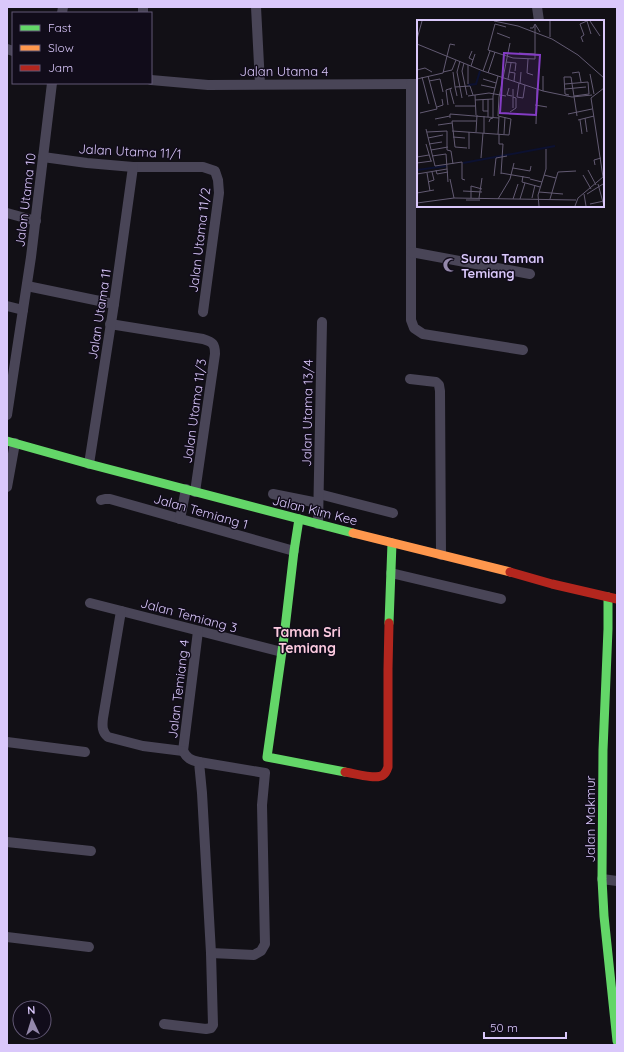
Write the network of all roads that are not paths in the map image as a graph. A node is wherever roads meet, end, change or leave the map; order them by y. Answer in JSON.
{"nodes":[{"id":1,"x":256,"y":7,"type":"edge"},
{"id":2,"x":537,"y":7,"type":"edge"},
{"id":3,"x":539,"y":20,"type":"edge"},
{"id":4,"x":152,"y":80,"type":"edge"},
{"id":5,"x":52,"y":84,"type":"edge"},
{"id":6,"x":260,"y":84,"type":"junction"},
{"id":7,"x":414,"y":84,"type":"edge"},
{"id":8,"x":43,"y":157,"type":"junction"},
{"id":9,"x":133,"y":167,"type":"junction"},
{"id":10,"x":215,"y":171,"type":"joint"},
{"id":11,"x":414,"y":177,"type":"edge"},
{"id":12,"x":7,"y":213,"type":"edge"},
{"id":13,"x":36,"y":221,"type":"junction"},
{"id":14,"x":411,"y":252,"type":"junction"},
{"id":15,"x":530,"y":274,"type":"dead end"},
{"id":16,"x":27,"y":286,"type":"junction"},
{"id":17,"x":114,"y":304,"type":"junction"},
{"id":18,"x":7,"y":306,"type":"edge"},
{"id":19,"x":23,"y":310,"type":"junction"},
{"id":20,"x":204,"y":312,"type":"dead end"},
{"id":21,"x":322,"y":322,"type":"dead end"},
{"id":22,"x":110,"y":324,"type":"junction"},
{"id":23,"x":523,"y":350,"type":"dead end"},
{"id":24,"x":410,"y":379,"type":"dead end"},
{"id":25,"x":8,"y":399,"type":"edge"},
{"id":26,"x":7,"y":415,"type":"edge"},
{"id":27,"x":11,"y":442,"type":"edge"},
{"id":28,"x":89,"y":464,"type":"junction"},
{"id":29,"x":7,"y":487,"type":"edge"},
{"id":30,"x":191,"y":490,"type":"junction"},
{"id":31,"x":273,"y":494,"type":"dead end"},
{"id":32,"x":319,"y":499,"type":"junction"},
{"id":33,"x":101,"y":500,"type":"dead end"},
{"id":34,"x":393,"y":513,"type":"dead end"},
{"id":35,"x":180,"y":519,"type":"junction"},
{"id":36,"x":299,"y":520,"type":"junction"},
{"id":37,"x":318,"y":524,"type":"junction"},
{"id":38,"x":392,"y":543,"type":"junction"},
{"id":39,"x":294,"y":551,"type":"junction"},
{"id":40,"x":441,"y":555,"type":"junction"},
{"id":41,"x":391,"y":573,"type":"junction"},
{"id":42,"x":608,"y":597,"type":"junction"},
{"id":43,"x":501,"y":599,"type":"dead end"},
{"id":44,"x":617,"y":599,"type":"edge"},
{"id":45,"x":90,"y":603,"type":"dead end"},
{"id":46,"x":122,"y":611,"type":"junction"},
{"id":47,"x":198,"y":631,"type":"junction"},
{"id":48,"x":282,"y":652,"type":"junction"},
{"id":49,"x":7,"y":742,"type":"edge"},
{"id":50,"x":183,"y":750,"type":"junction"},
{"id":51,"x":85,"y":752,"type":"dead end"},
{"id":52,"x":198,"y":762,"type":"junction"},
{"id":53,"x":7,"y":842,"type":"edge"},
{"id":54,"x":91,"y":850,"type":"dead end"},
{"id":55,"x":602,"y":879,"type":"junction"},
{"id":56,"x":617,"y":881,"type":"edge"},
{"id":57,"x":7,"y":937,"type":"edge"},
{"id":58,"x":90,"y":946,"type":"dead end"},
{"id":59,"x":211,"y":953,"type":"junction"},
{"id":60,"x":164,"y":1024,"type":"dead end"},
{"id":61,"x":617,"y":1041,"type":"edge"}],
"edges":[{"from":1,"to":6,"type":"street"},
{"from":2,"to":3,"type":"street"},
{"from":4,"to":6,"type":"street","name":"Jalan Utama 4"},
{"from":5,"to":8,"type":"street","name":"Jalan Utama 10"},
{"from":6,"to":7,"type":"street","name":"Jalan Utama 4"},
{"from":7,"to":11,"type":"street"},
{"from":8,"to":9,"type":"street","name":"Jalan Utama 11/1"},
{"from":8,"to":13,"type":"street","name":"Jalan Utama 10"},
{"from":9,"to":10,"type":"street","name":"Jalan Utama 11/1"},
{"from":9,"to":17,"type":"street","name":"Jalan Utama 11"},
{"from":10,"to":20,"type":"street","name":"Jalan Utama 11/2"},
{"from":11,"to":14,"type":"street"},
{"from":12,"to":13,"type":"street"},
{"from":13,"to":16,"type":"street","name":"Jalan Utama 10"},
{"from":14,"to":15,"type":"street"},
{"from":14,"to":23,"type":"street"},
{"from":16,"to":17,"type":"street"},
{"from":16,"to":19,"type":"street","name":"Jalan Utama 10"},
{"from":17,"to":22,"type":"street","name":"Jalan Utama 11"},
{"from":18,"to":19,"type":"street"},
{"from":19,"to":25,"type":"street","name":"Jalan Utama 10"},
{"from":21,"to":32,"type":"street","name":"Jalan Utama 13/4"},
{"from":22,"to":28,"type":"street","name":"Jalan Utama 11"},
{"from":22,"to":30,"type":"street","name":"Jalan Utama 11/3"},
{"from":24,"to":40,"type":"street"},
{"from":25,"to":26,"type":"street","name":"Jalan Utama 10"},
{"from":27,"to":28,"type":"street","name":"Jalan Kim Kee"},
{"from":27,"to":29,"type":"street"},
{"from":28,"to":30,"type":"street","name":"Jalan Kim Kee"},
{"from":30,"to":35,"type":"street"},
{"from":30,"to":36,"type":"street","name":"Jalan Kim Kee"},
{"from":31,"to":32,"type":"street"},
{"from":32,"to":34,"type":"street"},
{"from":32,"to":37,"type":"street","name":"Jalan Utama 13/4"},
{"from":33,"to":35,"type":"street","name":"Jalan Temiang 1"},
{"from":35,"to":39,"type":"street","name":"Jalan Temiang 1"},
{"from":36,"to":37,"type":"street","name":"Jalan Kim Kee"},
{"from":36,"to":39,"type":"street"},
{"from":37,"to":38,"type":"street","name":"Jalan Kim Kee"},
{"from":38,"to":40,"type":"street","name":"Jalan Kim Kee"},
{"from":38,"to":41,"type":"street"},
{"from":39,"to":48,"type":"street"},
{"from":40,"to":42,"type":"street","name":"Jalan Kim Kee"},
{"from":41,"to":43,"type":"street"},
{"from":41,"to":48,"type":"street"},
{"from":42,"to":44,"type":"street","name":"Jalan Kim Kee"},
{"from":42,"to":55,"type":"street","name":"Jalan Makmur"},
{"from":45,"to":46,"type":"street","name":"Jalan Temiang 3"},
{"from":46,"to":47,"type":"street","name":"Jalan Temiang 3"},
{"from":46,"to":50,"type":"street"},
{"from":47,"to":48,"type":"street","name":"Jalan Temiang 3"},
{"from":47,"to":50,"type":"street","name":"Jalan Temiang 4"},
{"from":49,"to":51,"type":"street"},
{"from":50,"to":52,"type":"street"},
{"from":52,"to":59,"type":"street"},
{"from":52,"to":59,"type":"street"},
{"from":53,"to":54,"type":"street"},
{"from":55,"to":56,"type":"street"},
{"from":55,"to":61,"type":"street","name":"Jalan Makmur"},
{"from":57,"to":58,"type":"street"},
{"from":59,"to":60,"type":"street"}]}
